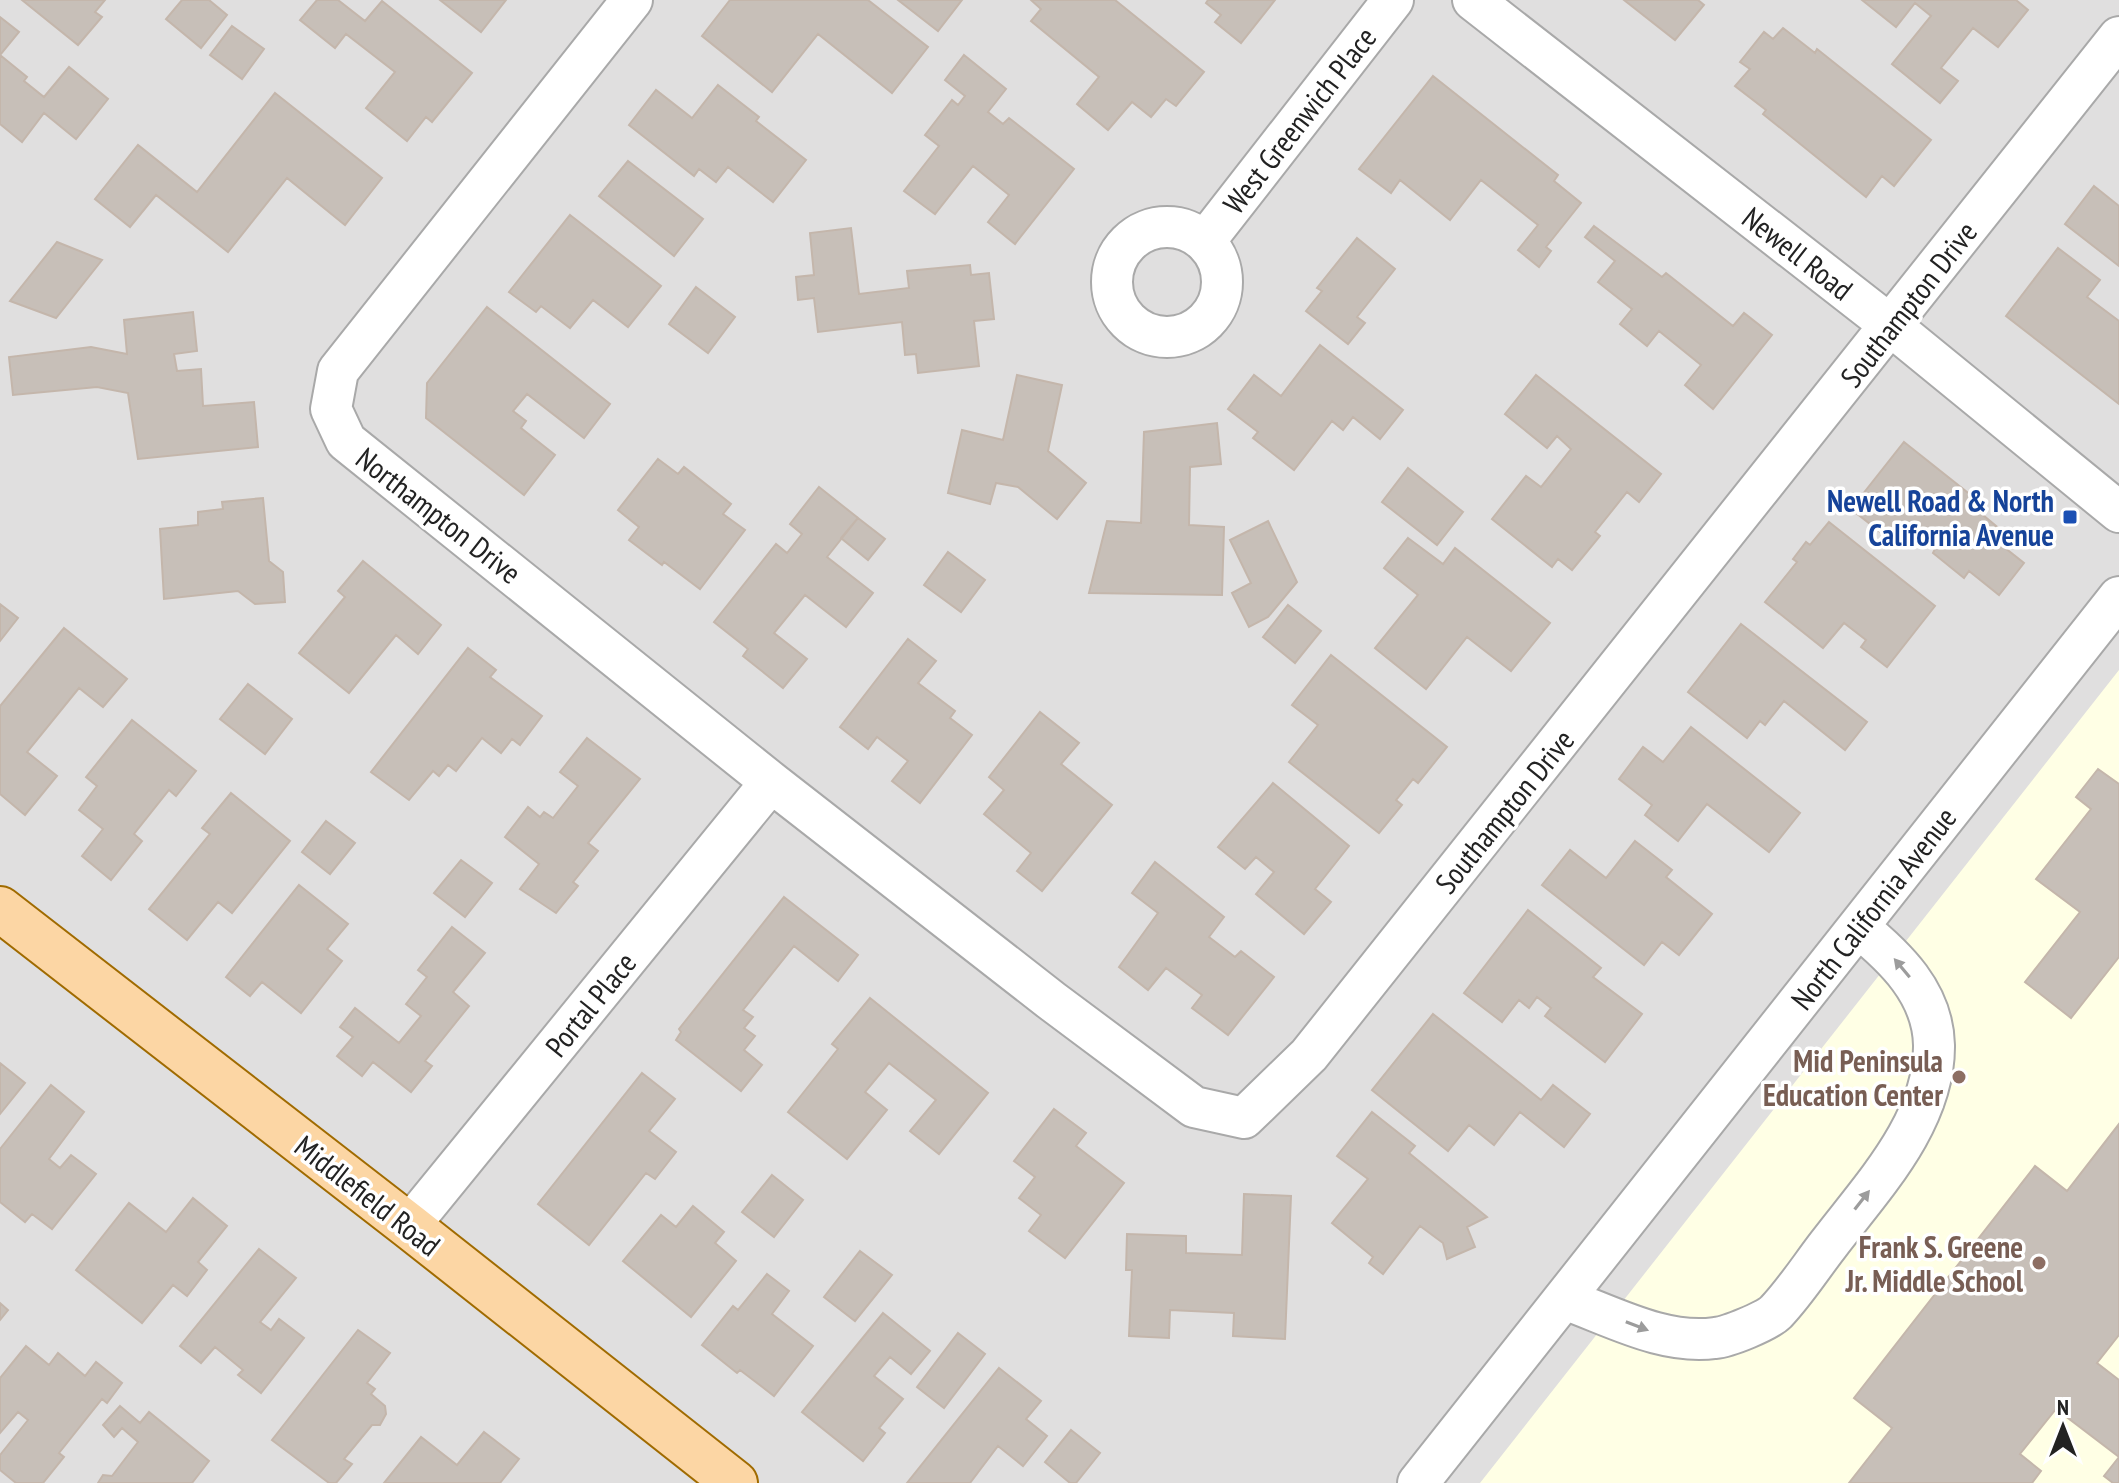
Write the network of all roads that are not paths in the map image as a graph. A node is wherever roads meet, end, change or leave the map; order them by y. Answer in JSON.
{"nodes":[{"id":1,"x":632,"y":0,"type":"edge"},
{"id":2,"x":1393,"y":0,"type":"edge"},
{"id":3,"x":1473,"y":0,"type":"edge"},
{"id":4,"x":2119,"y":37,"type":"edge"},
{"id":5,"x":1205,"y":241,"type":"dead end"},
{"id":6,"x":1890,"y":325,"type":"junction"},
{"id":7,"x":2119,"y":512,"type":"edge"},
{"id":8,"x":2119,"y":597,"type":"edge"},
{"id":9,"x":771,"y":782,"type":"junction"},
{"id":10,"x":0,"y":909,"type":"edge"},
{"id":11,"x":1858,"y":927,"type":"junction"},
{"id":12,"x":409,"y":1226,"type":"junction"},
{"id":13,"x":1564,"y":1299,"type":"junction"},
{"id":14,"x":1427,"y":1478,"type":"edge"},
{"id":15,"x":735,"y":1483,"type":"edge"}],
"edges":[{"from":1,"to":9,"type":"street","name":"Northampton Drive"},
{"from":2,"to":5,"type":"street","name":"West Greenwich Place"},
{"from":3,"to":6,"type":"street","name":"Newell Road"},
{"from":4,"to":6,"type":"street","name":"Southampton Drive"},
{"from":6,"to":7,"type":"street","name":"Newell Road"},
{"from":6,"to":9,"type":"street","name":"Southampton Drive"},
{"from":8,"to":11,"type":"street","name":"North California Avenue"},
{"from":9,"to":12,"type":"street","name":"Portal Place"},
{"from":10,"to":12,"type":"main road","name":"Middlefield Road"},
{"from":11,"to":13,"type":"street","name":"North California Avenue"},
{"from":13,"to":11,"type":"street","one_way":true},
{"from":12,"to":15,"type":"main road","name":"Middlefield Road"},
{"from":13,"to":14,"type":"street","name":"North California Avenue"}]}
